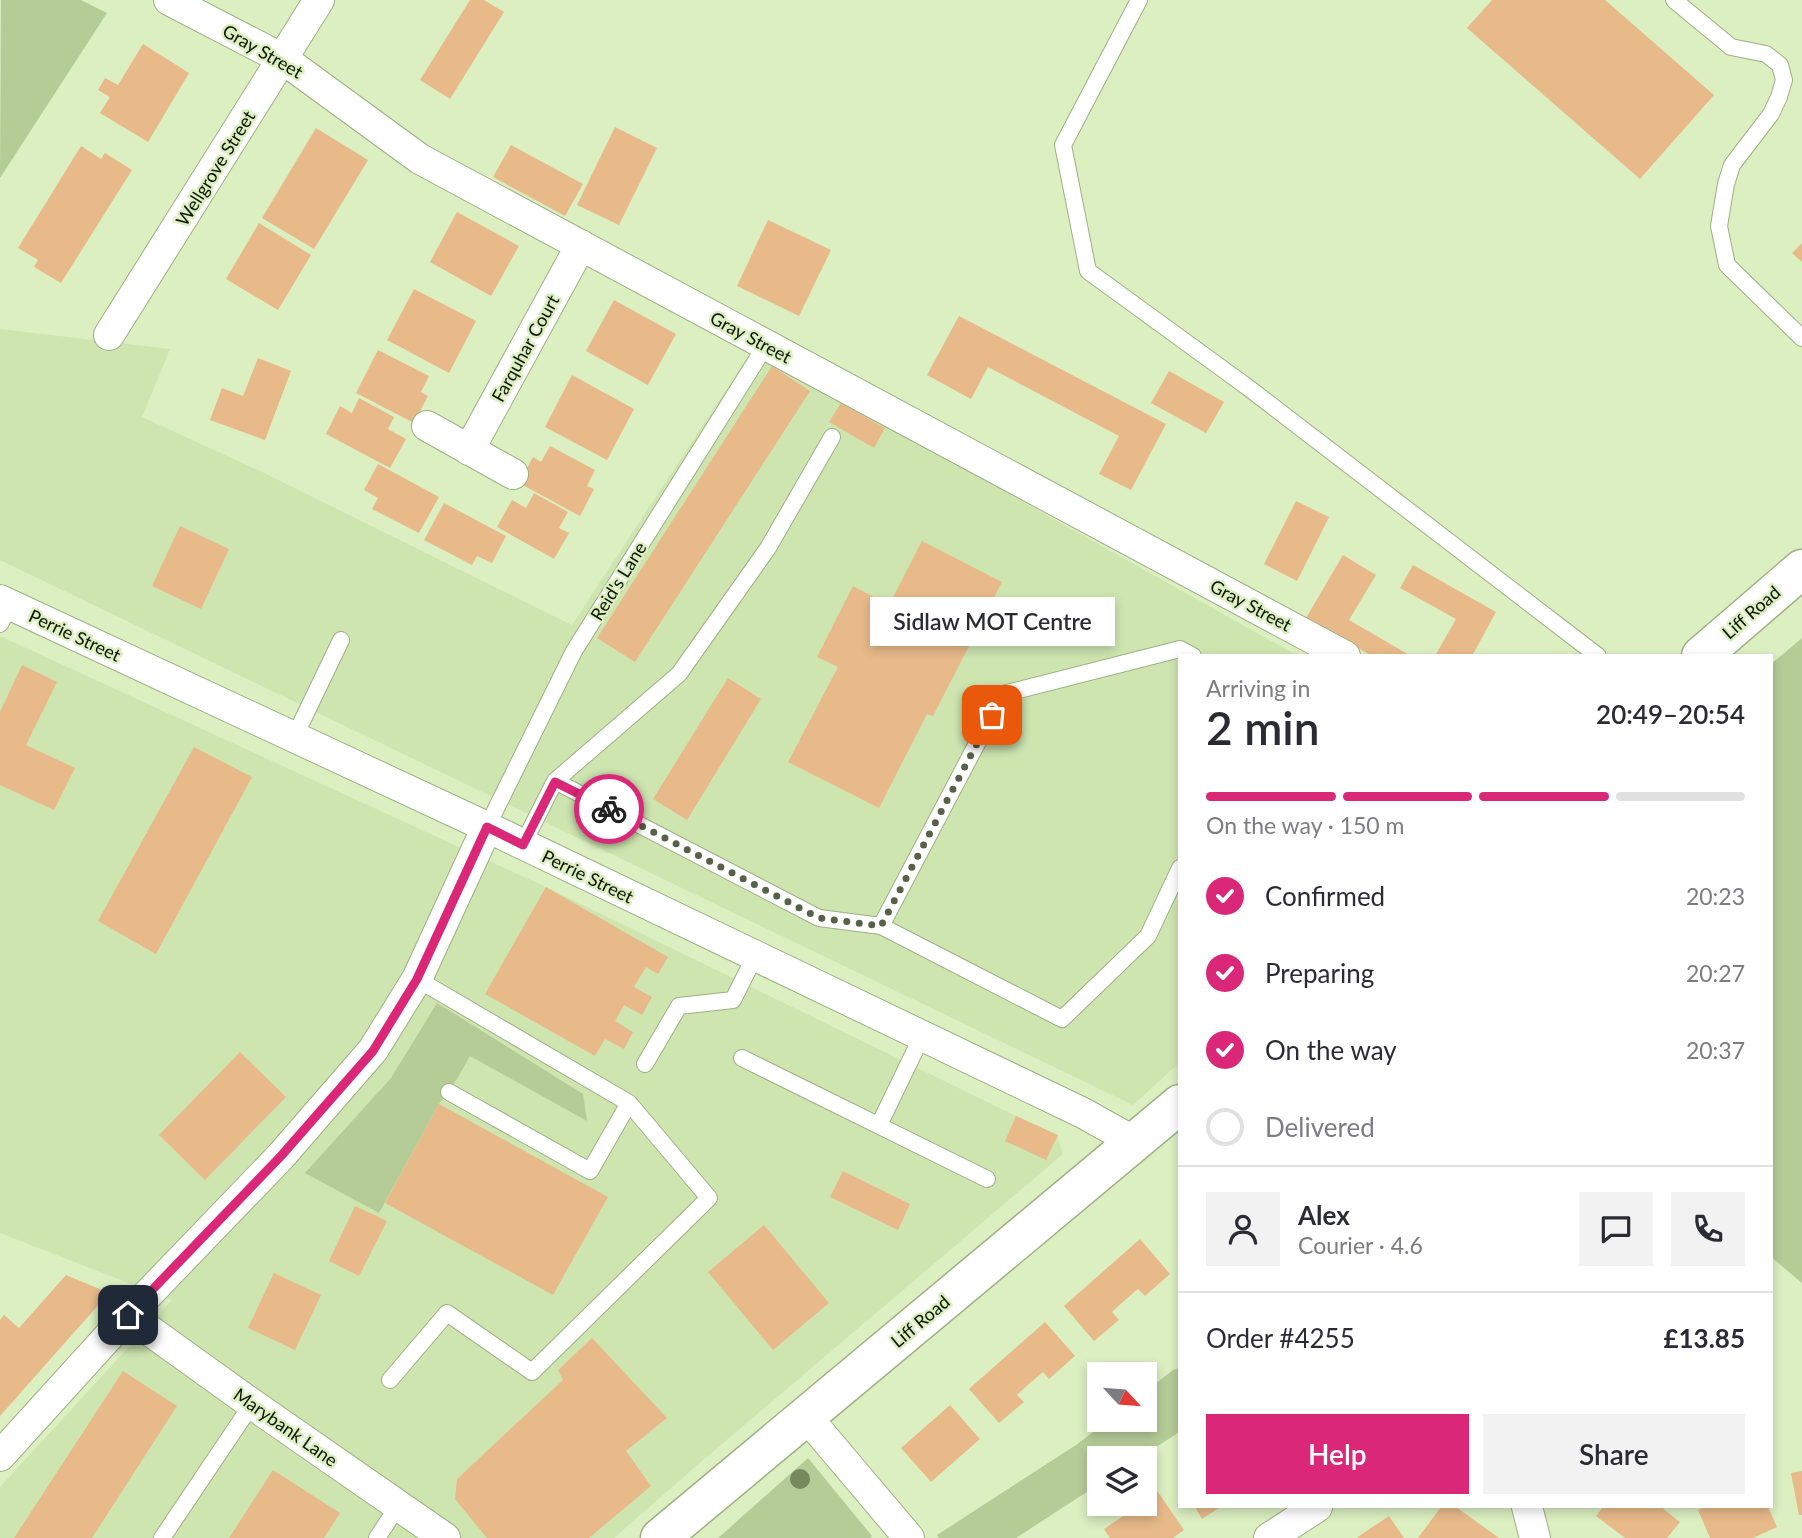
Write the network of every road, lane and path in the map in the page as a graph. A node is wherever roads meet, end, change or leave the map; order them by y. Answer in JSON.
{"nodes":[{"id":1,"x":169,"y":0,"type":"edge"},
{"id":2,"x":319,"y":0,"type":"edge"},
{"id":3,"x":1139,"y":0,"type":"edge"},
{"id":4,"x":1674,"y":0,"type":"edge"},
{"id":5,"x":284,"y":59,"type":"junction"},
{"id":6,"x":581,"y":245,"type":"junction"},
{"id":7,"x":109,"y":335,"type":"dead end"},
{"id":8,"x":1802,"y":338,"type":"edge"},
{"id":9,"x":766,"y":345,"type":"junction"},
{"id":10,"x":427,"y":426,"type":"dead end"},
{"id":11,"x":832,"y":437,"type":"dead end"},
{"id":12,"x":470,"y":450,"type":"junction"},
{"id":13,"x":513,"y":474,"type":"dead end"},
{"id":14,"x":1802,"y":569,"type":"edge"},
{"id":15,"x":3,"y":610,"type":"edge"},
{"id":16,"x":341,"y":640,"type":"dead end"},
{"id":17,"x":1189,"y":654,"type":"edge"},
{"id":18,"x":1341,"y":654,"type":"edge"},
{"id":19,"x":1595,"y":654,"type":"edge"},
{"id":20,"x":1703,"y":654,"type":"edge"},
{"id":21,"x":294,"y":738,"type":"junction"},
{"id":22,"x":555,"y":782,"type":"junction"},
{"id":23,"x":487,"y":827,"type":"junction"},
{"id":24,"x":523,"y":845,"type":"junction"},
{"id":25,"x":1178,"y":872,"type":"edge"},
{"id":26,"x":881,"y":926,"type":"junction"},
{"id":27,"x":755,"y":956,"type":"junction"},
{"id":28,"x":417,"y":979,"type":"junction"},
{"id":29,"x":922,"y":1036,"type":"junction"},
{"id":30,"x":742,"y":1058,"type":"dead end"},
{"id":31,"x":645,"y":1064,"type":"dead end"},
{"id":32,"x":449,"y":1092,"type":"dead end"},
{"id":33,"x":629,"y":1103,"type":"junction"},
{"id":34,"x":1176,"y":1113,"type":"edge"},
{"id":35,"x":879,"y":1125,"type":"junction"},
{"id":36,"x":1135,"y":1142,"type":"junction"},
{"id":37,"x":987,"y":1179,"type":"dead end"},
{"id":38,"x":128,"y":1315,"type":"junction"},
{"id":39,"x":390,"y":1380,"type":"dead end"},
{"id":40,"x":252,"y":1404,"type":"junction"},
{"id":41,"x":806,"y":1415,"type":"junction"},
{"id":42,"x":0,"y":1456,"type":"edge"},
{"id":43,"x":398,"y":1506,"type":"junction"},
{"id":44,"x":1315,"y":1508,"type":"edge"},
{"id":45,"x":1527,"y":1508,"type":"edge"},
{"id":46,"x":162,"y":1538,"type":"edge"},
{"id":47,"x":377,"y":1538,"type":"edge"},
{"id":48,"x":445,"y":1538,"type":"edge"},
{"id":49,"x":660,"y":1538,"type":"edge"},
{"id":50,"x":909,"y":1538,"type":"edge"},
{"id":51,"x":1269,"y":1538,"type":"edge"},
{"id":52,"x":1535,"y":1538,"type":"edge"}],
"edges":[{"from":1,"to":5,"type":"street","name":"Gray Street"},
{"from":2,"to":5,"type":"street","name":"Wellgrove Street"},
{"from":3,"to":19,"type":"lane"},
{"from":4,"to":8,"type":"lane"},
{"from":5,"to":6,"type":"street","name":"Gray Street"},
{"from":5,"to":7,"type":"street","name":"Wellgrove Street"},
{"from":6,"to":9,"type":"street","name":"Gray Street"},
{"from":6,"to":12,"type":"street","name":"Farquhar Court"},
{"from":9,"to":18,"type":"street","name":"Gray Street"},
{"from":9,"to":23,"type":"lane","name":"Reid's Lane"},
{"from":10,"to":12,"type":"street"},
{"from":11,"to":22,"type":"lane"},
{"from":12,"to":13,"type":"street"},
{"from":14,"to":20,"type":"street","name":"Liff Road"},
{"from":15,"to":21,"type":"street","name":"Perrie Street"},
{"from":16,"to":21,"type":"lane"},
{"from":17,"to":26,"type":"lane"},
{"from":21,"to":23,"type":"street","name":"Perrie Street"},
{"from":22,"to":24,"type":"lane"},
{"from":22,"to":26,"type":"lane"},
{"from":23,"to":24,"type":"street","name":"Perrie Street"},
{"from":23,"to":28,"type":"street"},
{"from":24,"to":27,"type":"street","name":"Perrie Street"},
{"from":25,"to":26,"type":"lane"},
{"from":27,"to":29,"type":"street","name":"Perrie Street"},
{"from":27,"to":31,"type":"lane"},
{"from":28,"to":33,"type":"lane"},
{"from":28,"to":38,"type":"street"},
{"from":29,"to":35,"type":"lane"},
{"from":29,"to":36,"type":"street","name":"Perrie Street"},
{"from":30,"to":35,"type":"lane"},
{"from":32,"to":33,"type":"lane"},
{"from":33,"to":39,"type":"lane"},
{"from":34,"to":36,"type":"street","name":"Liff Road"},
{"from":35,"to":37,"type":"lane"},
{"from":36,"to":41,"type":"street","name":"Liff Road"},
{"from":38,"to":40,"type":"street","name":"Marybank Lane"},
{"from":38,"to":42,"type":"street"},
{"from":40,"to":43,"type":"street","name":"Marybank Lane"},
{"from":40,"to":46,"type":"lane"},
{"from":41,"to":49,"type":"street","name":"Liff Road"},
{"from":41,"to":50,"type":"street"},
{"from":43,"to":47,"type":"lane"},
{"from":43,"to":48,"type":"street","name":"Marybank Lane"},
{"from":44,"to":51,"type":"street"},
{"from":45,"to":52,"type":"street"}]}
